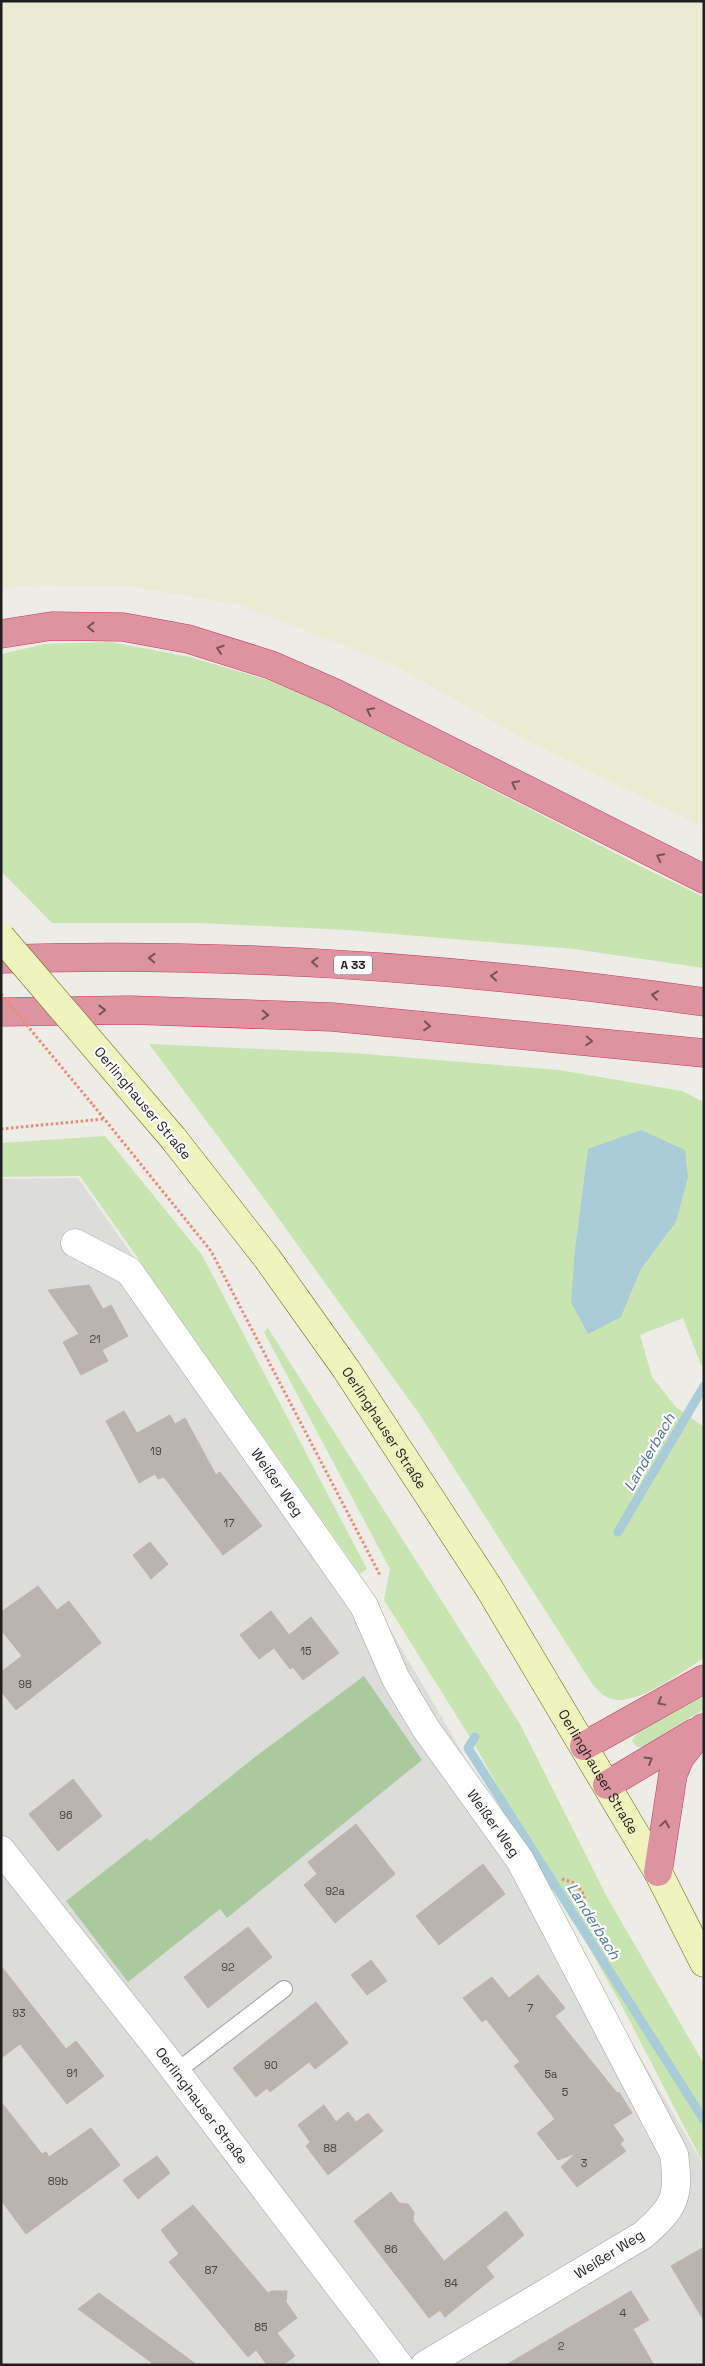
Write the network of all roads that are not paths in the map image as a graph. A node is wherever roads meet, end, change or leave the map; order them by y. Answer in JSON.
{"nodes":[{"id":1,"x":1,"y":634,"type":"edge"},
{"id":2,"x":704,"y":879,"type":"edge"},
{"id":3,"x":1,"y":937,"type":"edge"},
{"id":4,"x":1,"y":959,"type":"edge"},
{"id":5,"x":704,"y":1002,"type":"edge"},
{"id":6,"x":1,"y":1012,"type":"edge"},
{"id":7,"x":698,"y":1053,"type":"edge"},
{"id":8,"x":75,"y":1242,"type":"dead end"},
{"id":9,"x":704,"y":1679,"type":"edge"},
{"id":10,"x":703,"y":1728,"type":"edge"},
{"id":11,"x":584,"y":1746,"type":"junction"},
{"id":12,"x":608,"y":1785,"type":"junction"},
{"id":13,"x":1,"y":1850,"type":"edge"},
{"id":14,"x":658,"y":1872,"type":"junction"},
{"id":15,"x":704,"y":1963,"type":"edge"},
{"id":16,"x":284,"y":1989,"type":"dead end"},
{"id":17,"x":176,"y":2072,"type":"junction"},
{"id":18,"x":399,"y":2365,"type":"edge"},
{"id":19,"x":425,"y":2365,"type":"edge"}],
"edges":[{"from":2,"to":1,"type":"highway","one_way":true},
{"from":3,"to":11,"type":"main road","name":"Oerlinghauser Straße","bridge":true},
{"from":5,"to":4,"type":"highway","number":"A 33","one_way":true},
{"from":6,"to":7,"type":"highway","one_way":true},
{"from":8,"to":19,"type":"street","name":"Weißer Weg"},
{"from":9,"to":11,"type":"highway","one_way":true},
{"from":12,"to":10,"type":"highway","one_way":true},
{"from":14,"to":10,"type":"highway","one_way":true},
{"from":11,"to":12,"type":"main road","name":"Oerlinghauser Straße"},
{"from":12,"to":14,"type":"main road","name":"Oerlinghauser Straße"},
{"from":13,"to":17,"type":"street","name":"Oerlinghauser Straße"},
{"from":14,"to":15,"type":"main road","name":"Oerlinghauser Straße"},
{"from":16,"to":17,"type":"lane"},
{"from":17,"to":18,"type":"street","name":"Oerlinghauser Straße"}]}
